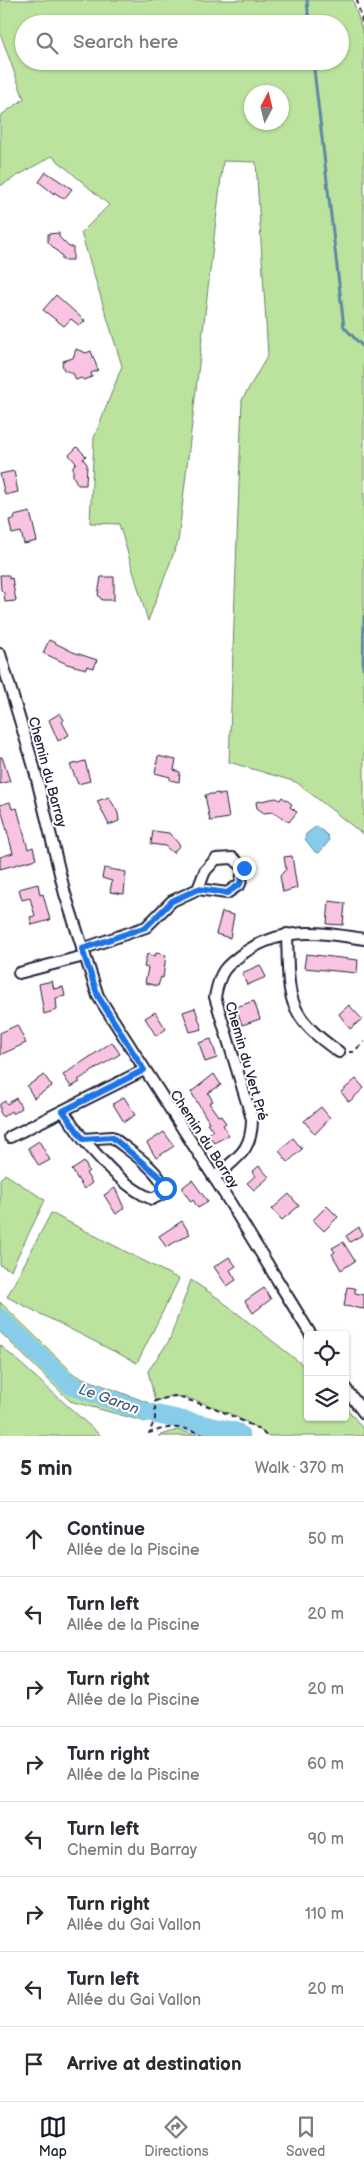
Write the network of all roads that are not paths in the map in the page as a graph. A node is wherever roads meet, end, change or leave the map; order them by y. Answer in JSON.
{"nodes":[{"id":1,"x":0,"y":654,"type":"edge"},
{"id":2,"x":198,"y":889,"type":"junction"},
{"id":3,"x":287,"y":934,"type":"junction"},
{"id":4,"x":364,"y":939,"type":"edge"},
{"id":5,"x":83,"y":952,"type":"junction"},
{"id":6,"x":19,"y":973,"type":"dead end"},
{"id":7,"x":339,"y":1052,"type":"road end"},
{"id":8,"x":144,"y":1070,"type":"junction"},
{"id":9,"x":63,"y":1111,"type":"junction"},
{"id":10,"x":10,"y":1137,"type":"dead end"},
{"id":11,"x":83,"y":1139,"type":"junction"},
{"id":12,"x":214,"y":1178,"type":"junction"},
{"id":13,"x":309,"y":1331,"type":"edge"},
{"id":14,"x":349,"y":1393,"type":"edge"},
{"id":15,"x":364,"y":1413,"type":"edge"}],
"edges":[{"from":1,"to":5,"type":"street","name":"Chemin du Barray"},
{"from":2,"to":2,"type":"street"},
{"from":2,"to":5,"type":"street"},
{"from":3,"to":4,"type":"street","name":"Chemin du Vert Pré"},
{"from":3,"to":7,"type":"street"},
{"from":3,"to":12,"type":"street","name":"Chemin du Vert Pré"},
{"from":5,"to":6,"type":"street"},
{"from":5,"to":8,"type":"street","name":"Chemin du Barray"},
{"from":8,"to":9,"type":"street"},
{"from":8,"to":12,"type":"street","name":"Chemin du Barray"},
{"from":9,"to":10,"type":"street"},
{"from":9,"to":11,"type":"street"},
{"from":11,"to":11,"type":"street"},
{"from":12,"to":13,"type":"street","name":"Chemin du Barray"},
{"from":14,"to":15,"type":"street"}]}
